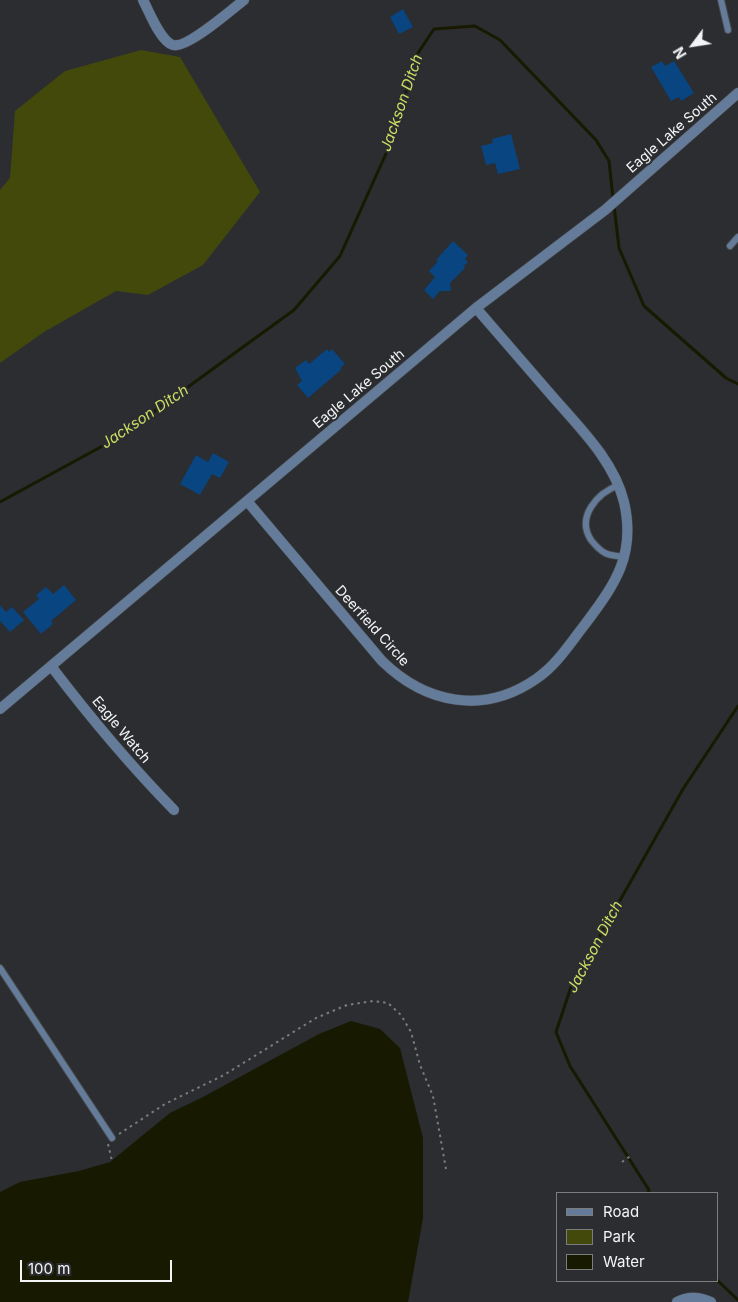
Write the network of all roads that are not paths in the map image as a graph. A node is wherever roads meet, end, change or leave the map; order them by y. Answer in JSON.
{"nodes":[{"id":1,"x":143,"y":0,"type":"edge"},
{"id":2,"x":244,"y":0,"type":"edge"},
{"id":3,"x":721,"y":0,"type":"edge"},
{"id":4,"x":728,"y":30,"type":"dead end"},
{"id":5,"x":738,"y":94,"type":"edge"},
{"id":6,"x":738,"y":237,"type":"edge"},
{"id":7,"x":730,"y":246,"type":"dead end"},
{"id":8,"x":476,"y":308,"type":"junction"},
{"id":9,"x":618,"y":485,"type":"junction"},
{"id":10,"x":246,"y":502,"type":"junction"},
{"id":11,"x":624,"y":557,"type":"junction"},
{"id":12,"x":51,"y":666,"type":"junction"},
{"id":13,"x":0,"y":709,"type":"edge"},
{"id":14,"x":174,"y":810,"type":"dead end"},
{"id":15,"x":0,"y":968,"type":"edge"},
{"id":16,"x":112,"y":1138,"type":"road end"},
{"id":17,"x":681,"y":1300,"type":"edge"},
{"id":18,"x":711,"y":1302,"type":"edge"}],
"edges":[{"from":1,"to":2,"type":"street"},
{"from":3,"to":4,"type":"lane"},
{"from":5,"to":8,"type":"street","name":"Eagle Lake South"},
{"from":6,"to":7,"type":"lane"},
{"from":8,"to":9,"type":"street","name":"Deerfield Circle"},
{"from":8,"to":10,"type":"street","name":"Eagle Lake South"},
{"from":9,"to":11,"type":"street","name":"Deerfield Circle"},
{"from":9,"to":11,"type":"lane"},
{"from":10,"to":11,"type":"street","name":"Deerfield Circle"},
{"from":10,"to":12,"type":"street","name":"Eagle Lake South"},
{"from":12,"to":13,"type":"street","name":"Eagle Lake South"},
{"from":12,"to":14,"type":"street","name":"Eagle Watch"},
{"from":15,"to":16,"type":"lane"},
{"from":17,"to":18,"type":"street"}]}
